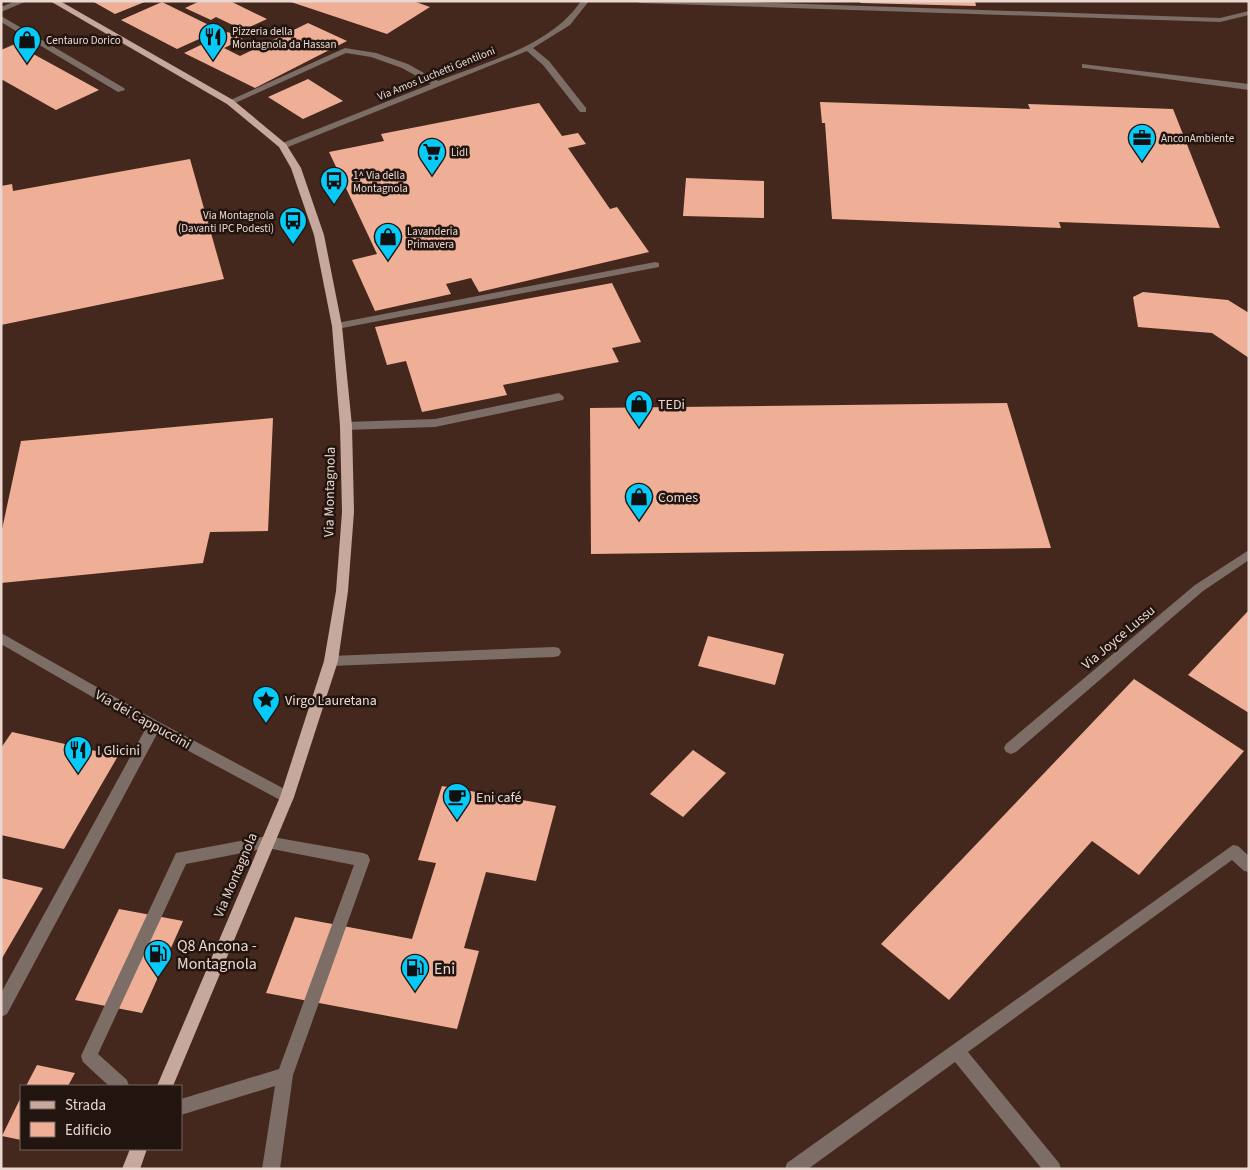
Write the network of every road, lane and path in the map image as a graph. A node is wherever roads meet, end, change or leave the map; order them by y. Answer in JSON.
{"nodes":[{"id":1,"x":23,"y":1,"type":"edge"},
{"id":2,"x":54,"y":1,"type":"edge"},
{"id":3,"x":585,"y":1,"type":"edge"},
{"id":4,"x":640,"y":1,"type":"edge"},
{"id":5,"x":731,"y":3,"type":"edge"},
{"id":6,"x":1,"y":10,"type":"edge"},
{"id":7,"x":1249,"y":13,"type":"edge"},
{"id":8,"x":1,"y":18,"type":"edge"},
{"id":9,"x":528,"y":48,"type":"junction"},
{"id":10,"x":1085,"y":66,"type":"dead end"},
{"id":11,"x":438,"y":84,"type":"junction"},
{"id":12,"x":1249,"y":87,"type":"edge"},
{"id":13,"x":122,"y":90,"type":"dead end"},
{"id":14,"x":230,"y":102,"type":"junction"},
{"id":15,"x":583,"y":110,"type":"dead end"},
{"id":16,"x":283,"y":146,"type":"junction"},
{"id":17,"x":655,"y":264,"type":"dead end"},
{"id":18,"x":337,"y":326,"type":"junction"},
{"id":19,"x":559,"y":398,"type":"dead end"},
{"id":20,"x":346,"y":426,"type":"junction"},
{"id":21,"x":1249,"y":554,"type":"edge"},
{"id":22,"x":1,"y":638,"type":"edge"},
{"id":23,"x":554,"y":652,"type":"dead end"},
{"id":24,"x":331,"y":661,"type":"junction"},
{"id":25,"x":154,"y":726,"type":"junction"},
{"id":26,"x":1011,"y":748,"type":"dead end"},
{"id":27,"x":287,"y":797,"type":"junction"},
{"id":28,"x":267,"y":842,"type":"junction"},
{"id":29,"x":1249,"y":866,"type":"edge"},
{"id":30,"x":1,"y":1009,"type":"edge"},
{"id":31,"x":956,"y":1051,"type":"junction"},
{"id":32,"x":285,"y":1075,"type":"junction"},
{"id":33,"x":120,"y":1085,"type":"edge"},
{"id":34,"x":165,"y":1085,"type":"edge"},
{"id":35,"x":182,"y":1107,"type":"edge"},
{"id":36,"x":139,"y":1150,"type":"edge"},
{"id":37,"x":131,"y":1169,"type":"edge"},
{"id":38,"x":271,"y":1169,"type":"edge"},
{"id":39,"x":793,"y":1169,"type":"edge"},
{"id":40,"x":1053,"y":1169,"type":"edge"}],
"edges":[{"from":1,"to":6,"type":"street"},
{"from":2,"to":14,"type":"main road","name":"Via Montagnola"},
{"from":3,"to":9,"type":"street","name":"Via Amos Luchetti Gentiloni"},
{"from":4,"to":5,"type":"street"},
{"from":5,"to":7,"type":"street"},
{"from":8,"to":13,"type":"street"},
{"from":9,"to":11,"type":"street","name":"Via Amos Luchetti Gentiloni"},
{"from":9,"to":15,"type":"street"},
{"from":10,"to":12,"type":"street"},
{"from":11,"to":14,"type":"street"},
{"from":11,"to":16,"type":"street","name":"Via Amos Luchetti Gentiloni"},
{"from":14,"to":16,"type":"main road","name":"Via Montagnola"},
{"from":16,"to":18,"type":"main road","name":"Via Montagnola"},
{"from":17,"to":18,"type":"street"},
{"from":18,"to":20,"type":"main road","name":"Via Montagnola"},
{"from":19,"to":20,"type":"street"},
{"from":20,"to":24,"type":"main road","name":"Via Montagnola"},
{"from":21,"to":26,"type":"street","name":"Via Joyce Lussu"},
{"from":22,"to":25,"type":"street","name":"Via dei Cappuccini"},
{"from":23,"to":24,"type":"street"},
{"from":24,"to":27,"type":"main road","name":"Via Montagnola"},
{"from":25,"to":27,"type":"street","name":"Via dei Cappuccini"},
{"from":25,"to":30,"type":"street"},
{"from":27,"to":28,"type":"main road","name":"Via Montagnola"},
{"from":28,"to":32,"type":"street"},
{"from":28,"to":33,"type":"street"},
{"from":28,"to":34,"type":"main road","name":"Via Montagnola"},
{"from":29,"to":31,"type":"street"},
{"from":31,"to":39,"type":"street"},
{"from":31,"to":40,"type":"street"},
{"from":32,"to":35,"type":"street"},
{"from":32,"to":38,"type":"street"},
{"from":36,"to":37,"type":"main road"}]}
